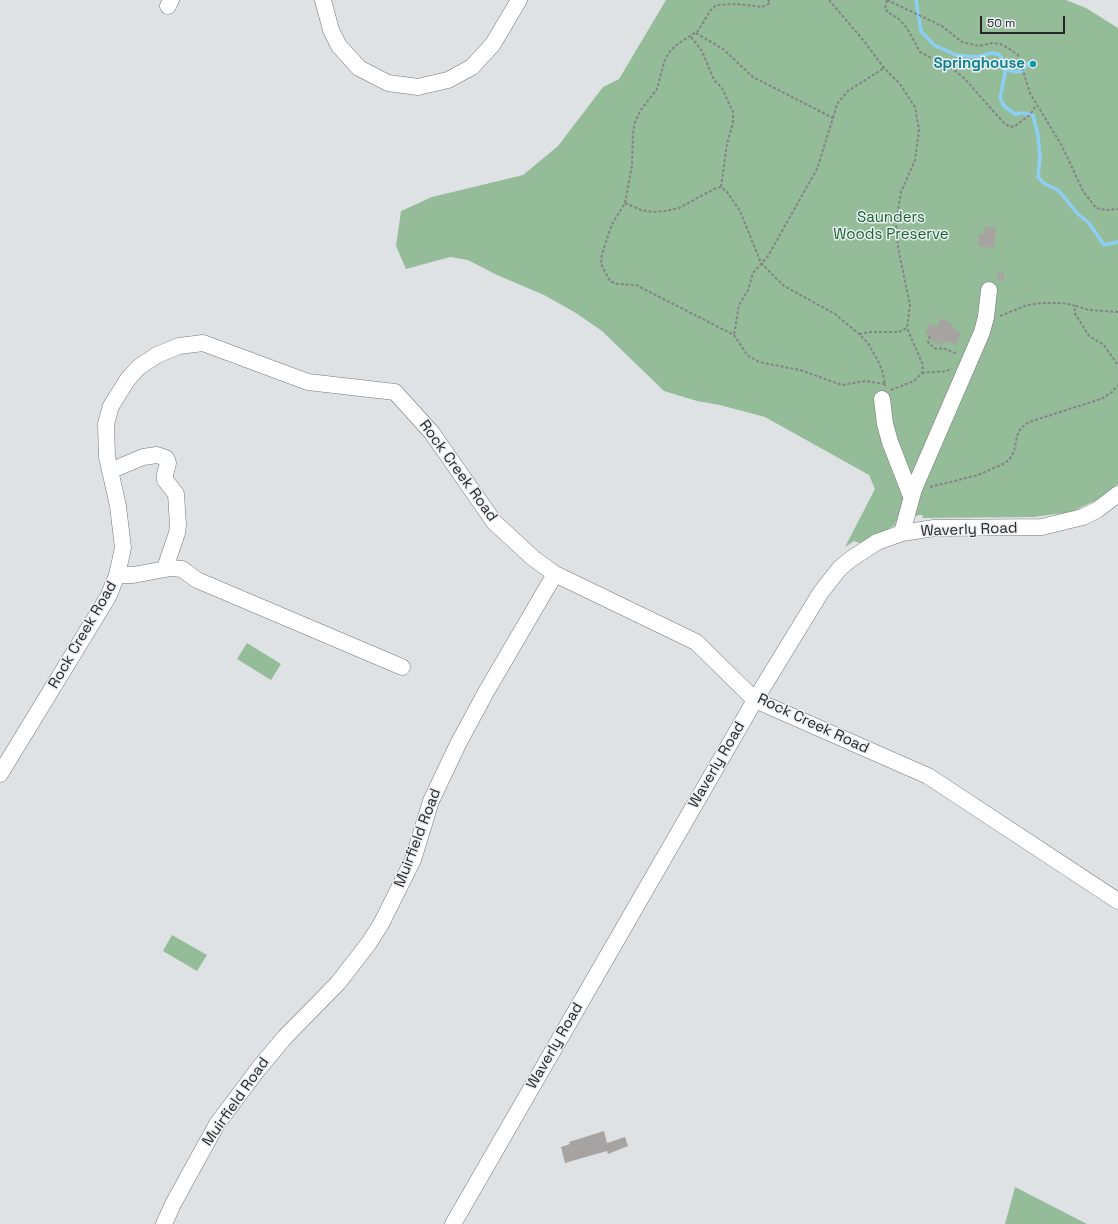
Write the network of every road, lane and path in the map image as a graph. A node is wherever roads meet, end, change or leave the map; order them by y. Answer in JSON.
{"nodes":[{"id":1,"x":323,"y":0,"type":"edge"},
{"id":2,"x":519,"y":0,"type":"edge"},
{"id":3,"x":768,"y":0,"type":"edge"},
{"id":4,"x":829,"y":0,"type":"edge"},
{"id":5,"x":887,"y":0,"type":"edge"},
{"id":6,"x":696,"y":33,"type":"junction"},
{"id":7,"x":691,"y":36,"type":"junction"},
{"id":8,"x":884,"y":68,"type":"junction"},
{"id":9,"x":1036,"y":105,"type":"junction"},
{"id":10,"x":832,"y":118,"type":"junction"},
{"id":11,"x":721,"y":187,"type":"junction"},
{"id":12,"x":625,"y":203,"type":"junction"},
{"id":13,"x":1118,"y":209,"type":"edge"},
{"id":14,"x":761,"y":263,"type":"junction"},
{"id":15,"x":989,"y":290,"type":"dead end"},
{"id":16,"x":1076,"y":306,"type":"junction"},
{"id":17,"x":1118,"y":312,"type":"edge"},
{"id":18,"x":986,"y":317,"type":"junction"},
{"id":19,"x":907,"y":328,"type":"junction"},
{"id":20,"x":859,"y":334,"type":"junction"},
{"id":21,"x":734,"y":335,"type":"junction"},
{"id":22,"x":930,"y":336,"type":"dead end"},
{"id":23,"x":961,"y":358,"type":"dead end"},
{"id":24,"x":955,"y":365,"type":"dead end"},
{"id":25,"x":1118,"y":366,"type":"edge"},
{"id":26,"x":922,"y":373,"type":"junction"},
{"id":27,"x":1118,"y":385,"type":"edge"},
{"id":28,"x":884,"y":392,"type":"junction"},
{"id":29,"x":110,"y":471,"type":"junction"},
{"id":30,"x":912,"y":492,"type":"junction"},
{"id":31,"x":1118,"y":494,"type":"edge"},
{"id":32,"x":902,"y":534,"type":"junction"},
{"id":33,"x":165,"y":568,"type":"junction"},
{"id":34,"x":556,"y":574,"type":"junction"},
{"id":35,"x":117,"y":575,"type":"junction"},
{"id":36,"x":402,"y":667,"type":"dead end"},
{"id":37,"x":755,"y":700,"type":"junction"},
{"id":38,"x":0,"y":774,"type":"edge"},
{"id":39,"x":1118,"y":901,"type":"edge"},
{"id":40,"x":164,"y":1224,"type":"edge"},
{"id":41,"x":453,"y":1224,"type":"edge"}],
"edges":[{"from":1,"to":2,"type":"street"},
{"from":3,"to":6,"type":"path"},
{"from":4,"to":8,"type":"path"},
{"from":5,"to":9,"type":"path"},
{"from":5,"to":9,"type":"path"},
{"from":6,"to":7,"type":"path"},
{"from":6,"to":10,"type":"path"},
{"from":7,"to":11,"type":"path"},
{"from":7,"to":12,"type":"path"},
{"from":8,"to":10,"type":"path"},
{"from":8,"to":19,"type":"path"},
{"from":9,"to":13,"type":"path"},
{"from":10,"to":14,"type":"path"},
{"from":11,"to":12,"type":"path"},
{"from":11,"to":14,"type":"path"},
{"from":12,"to":21,"type":"path"},
{"from":14,"to":20,"type":"path"},
{"from":14,"to":21,"type":"path"},
{"from":15,"to":18,"type":"street"},
{"from":16,"to":17,"type":"path"},
{"from":16,"to":18,"type":"path"},
{"from":16,"to":25,"type":"path"},
{"from":18,"to":30,"type":"street"},
{"from":19,"to":20,"type":"path"},
{"from":19,"to":26,"type":"path"},
{"from":20,"to":28,"type":"path"},
{"from":21,"to":28,"type":"path"},
{"from":22,"to":23,"type":"path"},
{"from":24,"to":26,"type":"path"},
{"from":26,"to":28,"type":"path"},
{"from":27,"to":30,"type":"path"},
{"from":28,"to":30,"type":"street"},
{"from":29,"to":33,"type":"street"},
{"from":29,"to":34,"type":"street","name":"Rock Creek Road"},
{"from":29,"to":35,"type":"street","name":"Rock Creek Road"},
{"from":30,"to":32,"type":"street"},
{"from":31,"to":32,"type":"street","name":"Waverly Road"},
{"from":32,"to":37,"type":"street","name":"Waverly Road"},
{"from":33,"to":35,"type":"street"},
{"from":33,"to":36,"type":"street"},
{"from":34,"to":37,"type":"street","name":"Rock Creek Road"},
{"from":34,"to":40,"type":"street","name":"Muirfield Road"},
{"from":35,"to":38,"type":"street","name":"Rock Creek Road"},
{"from":37,"to":39,"type":"street","name":"Rock Creek Road"},
{"from":37,"to":41,"type":"street","name":"Waverly Road"}]}
